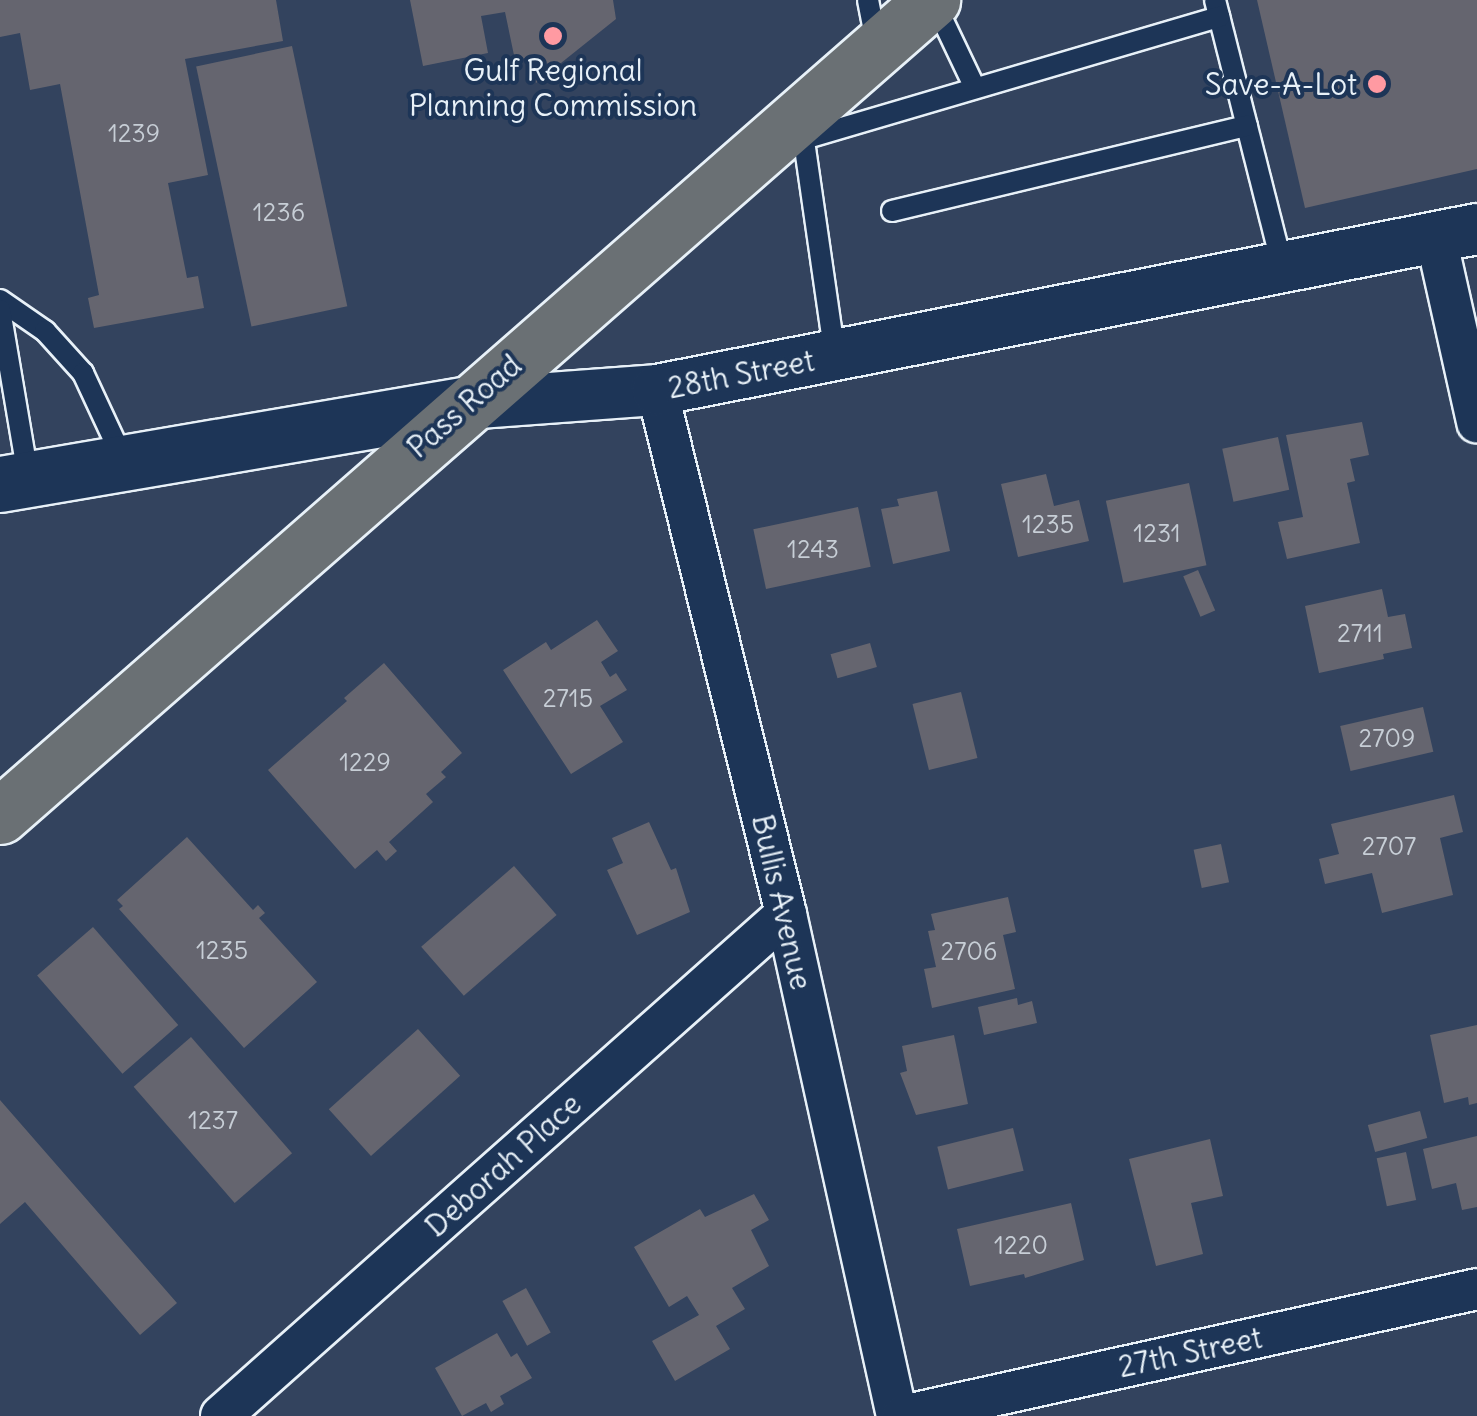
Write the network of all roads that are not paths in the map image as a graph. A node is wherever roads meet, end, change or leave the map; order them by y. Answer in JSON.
{"nodes":[{"id":1,"x":932,"y":0,"type":"edge"},
{"id":2,"x":1217,"y":8,"type":"edge"},
{"id":3,"x":872,"y":24,"type":"edge"},
{"id":4,"x":975,"y":88,"type":"junction"},
{"id":5,"x":1247,"y":126,"type":"junction"},
{"id":6,"x":802,"y":127,"type":"junction"},
{"id":7,"x":892,"y":211,"type":"dead end"},
{"id":8,"x":1457,"y":234,"type":"edge"},
{"id":9,"x":1282,"y":269,"type":"junction"},
{"id":10,"x":0,"y":300,"type":"edge"},
{"id":11,"x":0,"y":310,"type":"edge"},
{"id":12,"x":836,"y":356,"type":"junction"},
{"id":13,"x":657,"y":390,"type":"junction"},
{"id":14,"x":466,"y":404,"type":"junction"},
{"id":15,"x":1477,"y":422,"type":"edge"},
{"id":16,"x":124,"y":463,"type":"junction"},
{"id":17,"x":14,"y":482,"type":"edge"},
{"id":18,"x":0,"y":816,"type":"edge"},
{"id":19,"x":786,"y":914,"type":"junction"},
{"id":20,"x":1477,"y":1289,"type":"edge"},
{"id":21,"x":221,"y":1416,"type":"edge"},
{"id":22,"x":900,"y":1416,"type":"edge"}],
"edges":[{"from":1,"to":3,"type":"main road","name":"Pass Road"},
{"from":1,"to":4,"type":"lane"},
{"from":2,"to":4,"type":"lane"},
{"from":2,"to":5,"type":"lane"},
{"from":3,"to":6,"type":"main road","name":"Pass Road"},
{"from":4,"to":6,"type":"lane"},
{"from":5,"to":7,"type":"lane"},
{"from":5,"to":9,"type":"lane"},
{"from":6,"to":12,"type":"lane"},
{"from":6,"to":14,"type":"main road","name":"Pass Road"},
{"from":8,"to":9,"type":"street","name":"28th Street"},
{"from":8,"to":15,"type":"street"},
{"from":9,"to":12,"type":"street","name":"28th Street"},
{"from":10,"to":16,"type":"lane"},
{"from":11,"to":17,"type":"lane"},
{"from":12,"to":13,"type":"street","name":"28th Street"},
{"from":13,"to":14,"type":"street","name":"28th Street"},
{"from":13,"to":19,"type":"street","name":"Bullis Avenue"},
{"from":14,"to":16,"type":"main road","name":"28th Street"},
{"from":14,"to":18,"type":"main road","name":"Pass Road"},
{"from":16,"to":17,"type":"main road","name":"28th Street"},
{"from":19,"to":21,"type":"street","name":"Deborah Place"},
{"from":19,"to":22,"type":"street","name":"Bullis Avenue"},
{"from":20,"to":22,"type":"street","name":"27th Street"}]}
